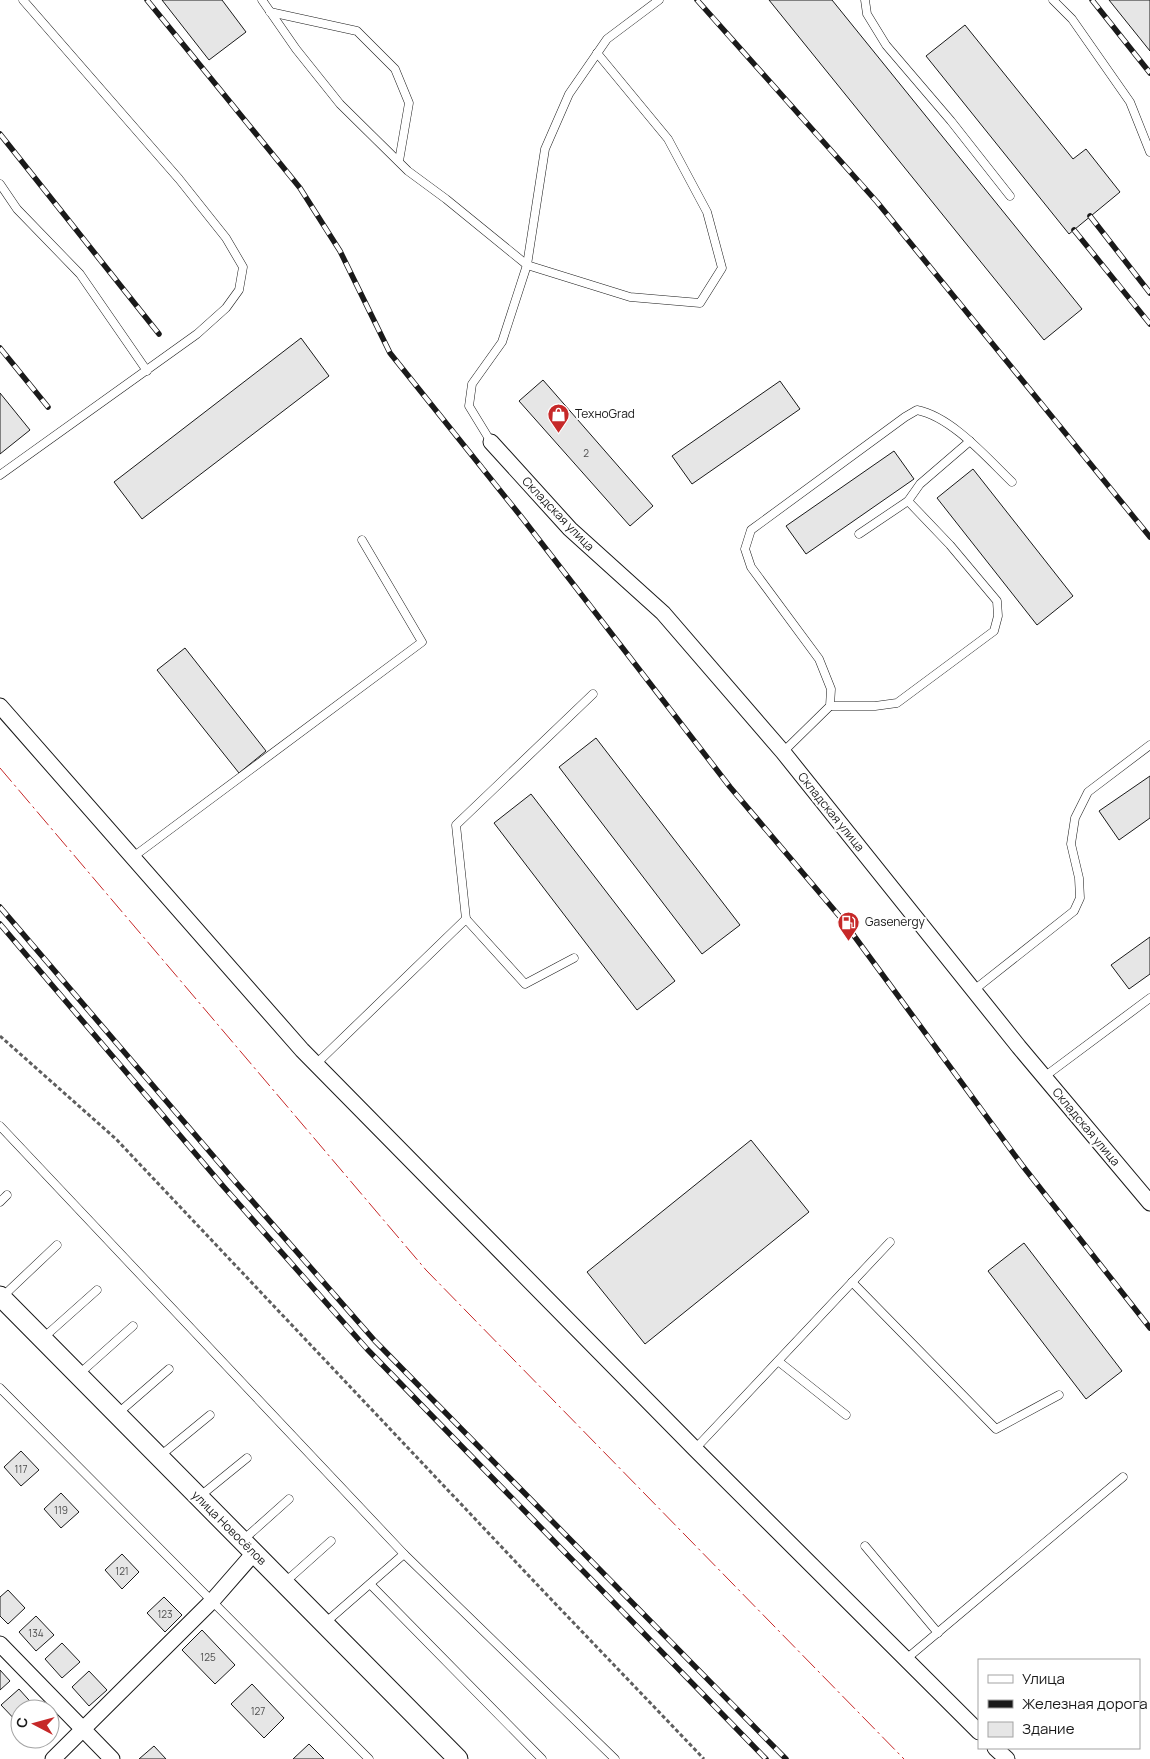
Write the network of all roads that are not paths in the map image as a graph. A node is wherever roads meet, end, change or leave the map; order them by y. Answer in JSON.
{"nodes":[{"id":1,"x":23,"y":0,"type":"edge"},
{"id":2,"x":262,"y":0,"type":"edge"},
{"id":3,"x":659,"y":0,"type":"edge"},
{"id":4,"x":866,"y":0,"type":"edge"},
{"id":5,"x":1053,"y":0,"type":"edge"},
{"id":6,"x":270,"y":12,"type":"junction"},
{"id":7,"x":597,"y":53,"type":"junction"},
{"id":8,"x":1150,"y":152,"type":"edge"},
{"id":9,"x":399,"y":161,"type":"junction"},
{"id":10,"x":0,"y":184,"type":"edge"},
{"id":11,"x":1010,"y":196,"type":"dead end"},
{"id":12,"x":527,"y":265,"type":"junction"},
{"id":13,"x":147,"y":371,"type":"junction"},
{"id":14,"x":970,"y":441,"type":"junction"},
{"id":15,"x":491,"y":442,"type":"joint"},
{"id":16,"x":0,"y":475,"type":"edge"},
{"id":17,"x":1012,"y":482,"type":"dead end"},
{"id":18,"x":908,"y":501,"type":"junction"},
{"id":19,"x":859,"y":534,"type":"dead end"},
{"id":20,"x":362,"y":540,"type":"dead end"},
{"id":21,"x":593,"y":694,"type":"dead end"},
{"id":22,"x":0,"y":706,"type":"edge"},
{"id":23,"x":830,"y":706,"type":"junction"},
{"id":24,"x":1150,"y":745,"type":"edge"},
{"id":25,"x":783,"y":752,"type":"junction"},
{"id":26,"x":133,"y":857,"type":"junction"},
{"id":27,"x":466,"y":919,"type":"junction"},
{"id":28,"x":574,"y":958,"type":"dead end"},
{"id":29,"x":974,"y":990,"type":"junction"},
{"id":30,"x":1150,"y":998,"type":"edge"},
{"id":31,"x":316,"y":1064,"type":"junction"},
{"id":32,"x":1044,"y":1077,"type":"junction"},
{"id":33,"x":0,"y":1126,"type":"edge"},
{"id":34,"x":7,"y":1195,"type":"dead end"},
{"id":35,"x":0,"y":1202,"type":"edge"},
{"id":36,"x":1150,"y":1203,"type":"edge"},
{"id":37,"x":890,"y":1242,"type":"dead end"},
{"id":38,"x":58,"y":1245,"type":"dead end"},
{"id":39,"x":852,"y":1282,"type":"junction"},
{"id":40,"x":97,"y":1290,"type":"dead end"},
{"id":41,"x":1,"y":1297,"type":"edge"},
{"id":42,"x":133,"y":1326,"type":"dead end"},
{"id":43,"x":42,"y":1339,"type":"junction"},
{"id":44,"x":778,"y":1361,"type":"junction"},
{"id":45,"x":169,"y":1369,"type":"dead end"},
{"id":46,"x":78,"y":1375,"type":"junction"},
{"id":47,"x":0,"y":1388,"type":"edge"},
{"id":48,"x":1059,"y":1395,"type":"dead end"},
{"id":49,"x":117,"y":1414,"type":"junction"},
{"id":50,"x":210,"y":1415,"type":"dead end"},
{"id":51,"x":846,"y":1415,"type":"dead end"},
{"id":52,"x":695,"y":1449,"type":"junction"},
{"id":53,"x":160,"y":1456,"type":"junction"},
{"id":54,"x":246,"y":1458,"type":"dead end"},
{"id":55,"x":1123,"y":1477,"type":"dead end"},
{"id":56,"x":199,"y":1497,"type":"junction"},
{"id":57,"x":289,"y":1499,"type":"dead end"},
{"id":58,"x":330,"y":1540,"type":"dead end"},
{"id":59,"x":865,"y":1546,"type":"dead end"},
{"id":60,"x":248,"y":1547,"type":"junction"},
{"id":61,"x":404,"y":1554,"type":"junction"},
{"id":62,"x":284,"y":1583,"type":"junction"},
{"id":63,"x":370,"y":1584,"type":"junction"},
{"id":64,"x":213,"y":1600,"type":"junction"},
{"id":65,"x":324,"y":1624,"type":"junction"},
{"id":66,"x":938,"y":1633,"type":"junction"},
{"id":67,"x":0,"y":1644,"type":"edge"},
{"id":68,"x":905,"y":1660,"type":"junction"},
{"id":69,"x":84,"y":1730,"type":"junction"},
{"id":70,"x":978,"y":1731,"type":"edge"},
{"id":71,"x":996,"y":1749,"type":"edge"},
{"id":72,"x":53,"y":1759,"type":"edge"},
{"id":73,"x":112,"y":1759,"type":"edge"},
{"id":74,"x":369,"y":1759,"type":"edge"},
{"id":75,"x":458,"y":1759,"type":"edge"},
{"id":76,"x":542,"y":1759,"type":"edge"},
{"id":77,"x":615,"y":1759,"type":"edge"},
{"id":78,"x":1007,"y":1759,"type":"edge"}],
"edges":[{"from":1,"to":13,"type":"lane"},
{"from":2,"to":6,"type":"lane"},
{"from":3,"to":7,"type":"lane"},
{"from":4,"to":11,"type":"lane"},
{"from":5,"to":8,"type":"lane"},
{"from":6,"to":9,"type":"lane"},
{"from":6,"to":9,"type":"lane"},
{"from":7,"to":12,"type":"lane"},
{"from":7,"to":12,"type":"lane"},
{"from":9,"to":12,"type":"lane"},
{"from":10,"to":13,"type":"lane"},
{"from":12,"to":15,"type":"lane"},
{"from":13,"to":16,"type":"lane"},
{"from":14,"to":17,"type":"lane"},
{"from":14,"to":18,"type":"lane"},
{"from":14,"to":23,"type":"lane"},
{"from":15,"to":25,"type":"street","name":"Складская улица"},
{"from":18,"to":19,"type":"lane"},
{"from":18,"to":23,"type":"lane"},
{"from":20,"to":26,"type":"lane"},
{"from":21,"to":27,"type":"lane"},
{"from":22,"to":26,"type":"street"},
{"from":23,"to":25,"type":"lane"},
{"from":24,"to":29,"type":"lane"},
{"from":25,"to":29,"type":"street","name":"Складская улица"},
{"from":26,"to":31,"type":"street"},
{"from":27,"to":28,"type":"lane"},
{"from":27,"to":31,"type":"lane"},
{"from":29,"to":32,"type":"street","name":"Складская улица"},
{"from":30,"to":32,"type":"lane"},
{"from":31,"to":52,"type":"street"},
{"from":32,"to":36,"type":"street","name":"Складская улица"},
{"from":33,"to":61,"type":"lane"},
{"from":34,"to":35,"type":"lane"},
{"from":37,"to":39,"type":"lane"},
{"from":38,"to":41,"type":"lane"},
{"from":39,"to":44,"type":"lane"},
{"from":39,"to":48,"type":"lane"},
{"from":40,"to":43,"type":"lane"},
{"from":41,"to":43,"type":"street","name":"улица Новосёлов"},
{"from":42,"to":46,"type":"lane"},
{"from":43,"to":46,"type":"street","name":"улица Новосёлов"},
{"from":44,"to":51,"type":"lane"},
{"from":44,"to":52,"type":"lane"},
{"from":45,"to":49,"type":"lane"},
{"from":46,"to":49,"type":"street","name":"улица Новосёлов"},
{"from":47,"to":64,"type":"lane"},
{"from":49,"to":53,"type":"street","name":"улица Новосёлов"},
{"from":50,"to":53,"type":"lane"},
{"from":52,"to":68,"type":"street"},
{"from":53,"to":56,"type":"street","name":"улица Новосёлов"},
{"from":54,"to":56,"type":"lane"},
{"from":55,"to":66,"type":"lane"},
{"from":56,"to":60,"type":"street","name":"улица Новосёлов"},
{"from":57,"to":60,"type":"lane"},
{"from":58,"to":62,"type":"lane"},
{"from":59,"to":66,"type":"lane"},
{"from":60,"to":62,"type":"street","name":"улица Новосёлов"},
{"from":60,"to":64,"type":"street"},
{"from":61,"to":63,"type":"lane"},
{"from":61,"to":77,"type":"lane"},
{"from":62,"to":65,"type":"street","name":"улица Новосёлов"},
{"from":63,"to":65,"type":"lane"},
{"from":63,"to":76,"type":"lane"},
{"from":64,"to":69,"type":"street"},
{"from":64,"to":74,"type":"lane"},
{"from":65,"to":75,"type":"street","name":"улица Новосёлов"},
{"from":66,"to":68,"type":"lane"},
{"from":67,"to":69,"type":"street"},
{"from":68,"to":70,"type":"street"},
{"from":69,"to":72,"type":"street"},
{"from":69,"to":73,"type":"street"},
{"from":71,"to":78,"type":"street"}]}
